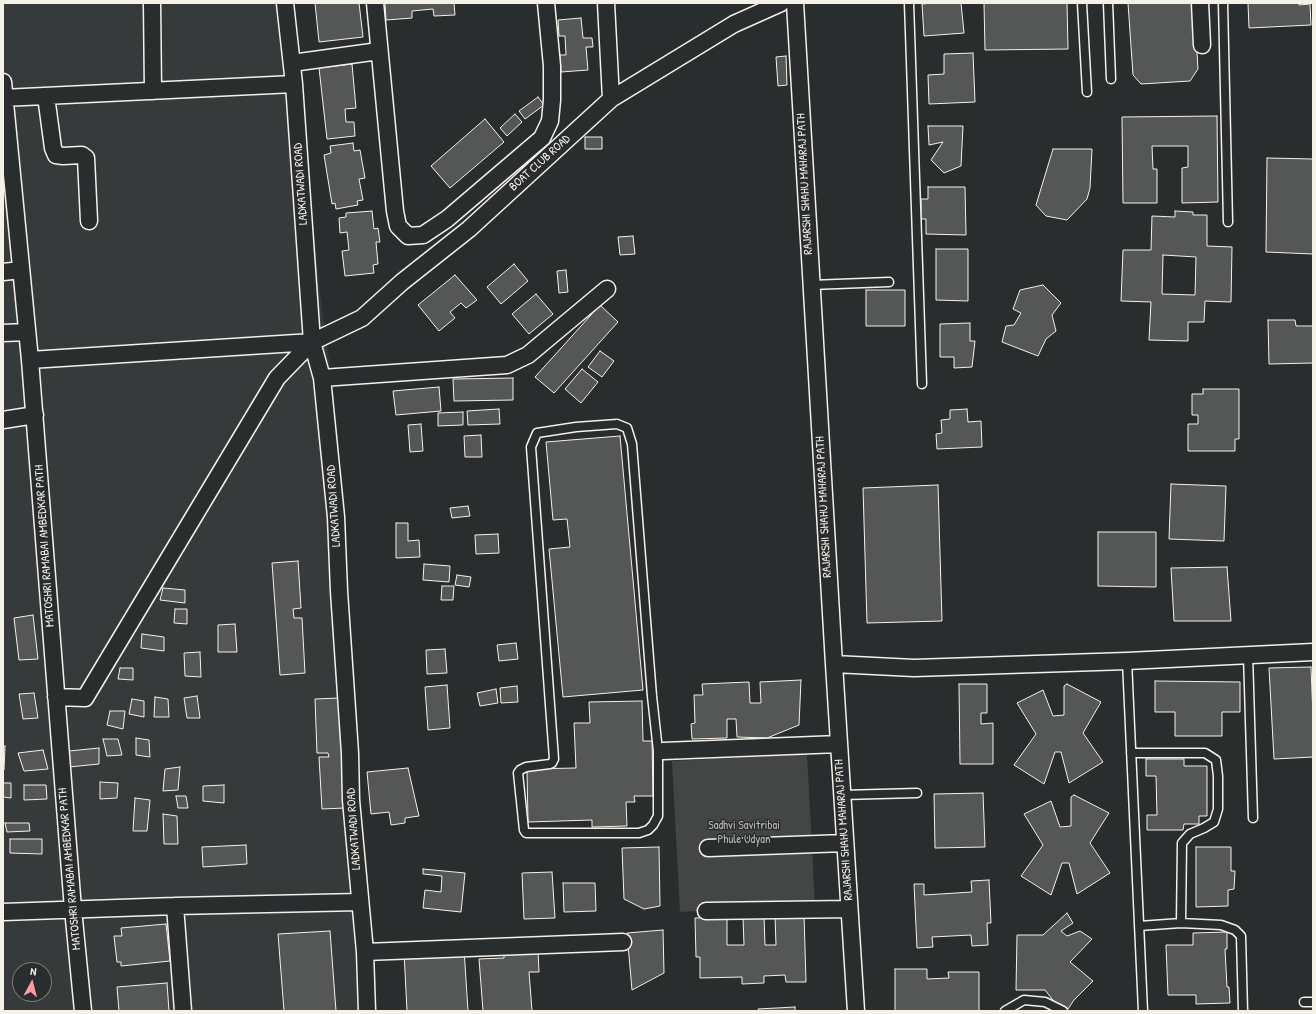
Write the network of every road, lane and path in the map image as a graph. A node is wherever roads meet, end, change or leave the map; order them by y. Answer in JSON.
{"nodes":[{"id":1,"x":152,"y":3,"type":"edge"},
{"id":2,"x":285,"y":3,"type":"edge"},
{"id":3,"x":375,"y":3,"type":"edge"},
{"id":4,"x":546,"y":3,"type":"edge"},
{"id":5,"x":606,"y":3,"type":"edge"},
{"id":6,"x":781,"y":3,"type":"edge"},
{"id":7,"x":795,"y":3,"type":"edge"},
{"id":8,"x":909,"y":3,"type":"edge"},
{"id":9,"x":1082,"y":3,"type":"edge"},
{"id":10,"x":1108,"y":3,"type":"edge"},
{"id":11,"x":1200,"y":3,"type":"edge"},
{"id":12,"x":1223,"y":3,"type":"edge"},
{"id":13,"x":1202,"y":45,"type":"dead end"},
{"id":14,"x":379,"y":51,"type":"junction"},
{"id":15,"x":292,"y":63,"type":"junction"},
{"id":16,"x":1111,"y":79,"type":"dead end"},
{"id":17,"x":3,"y":82,"type":"edge"},
{"id":18,"x":294,"y":84,"type":"junction"},
{"id":19,"x":153,"y":91,"type":"junction"},
{"id":20,"x":1087,"y":92,"type":"dead end"},
{"id":21,"x":46,"y":96,"type":"junction"},
{"id":22,"x":4,"y":98,"type":"edge"},
{"id":23,"x":612,"y":99,"type":"junction"},
{"id":24,"x":550,"y":121,"type":"junction"},
{"id":25,"x":569,"y":137,"type":"junction"},
{"id":26,"x":88,"y":221,"type":"dead end"},
{"id":27,"x":1228,"y":222,"type":"dead end"},
{"id":28,"x":21,"y":270,"type":"junction"},
{"id":29,"x":3,"y":272,"type":"edge"},
{"id":30,"x":889,"y":282,"type":"dead end"},
{"id":31,"x":811,"y":285,"type":"junction"},
{"id":32,"x":607,"y":289,"type":"dead end"},
{"id":33,"x":3,"y":332,"type":"edge"},
{"id":34,"x":27,"y":332,"type":"junction"},
{"id":35,"x":312,"y":342,"type":"junction"},
{"id":36,"x":30,"y":360,"type":"junction"},
{"id":37,"x":322,"y":378,"type":"junction"},
{"id":38,"x":922,"y":384,"type":"dead end"},
{"id":39,"x":35,"y":415,"type":"junction"},
{"id":40,"x":3,"y":420,"type":"edge"},
{"id":41,"x":1313,"y":652,"type":"edge"},
{"id":42,"x":1248,"y":655,"type":"junction"},
{"id":43,"x":1127,"y":661,"type":"junction"},
{"id":44,"x":834,"y":664,"type":"junction"},
{"id":45,"x":56,"y":697,"type":"junction"},
{"id":46,"x":839,"y":744,"type":"junction"},
{"id":47,"x":660,"y":751,"type":"junction"},
{"id":48,"x":1131,"y":753,"type":"junction"},
{"id":49,"x":917,"y":793,"type":"dead end"},
{"id":50,"x":842,"y":795,"type":"junction"},
{"id":51,"x":1253,"y":818,"type":"dead end"},
{"id":52,"x":845,"y":843,"type":"junction"},
{"id":53,"x":708,"y":848,"type":"dead end"},
{"id":54,"x":360,"y":902,"type":"junction"},
{"id":55,"x":175,"y":906,"type":"junction"},
{"id":56,"x":73,"y":909,"type":"junction"},
{"id":57,"x":850,"y":910,"type":"junction"},
{"id":58,"x":706,"y":911,"type":"dead end"},
{"id":59,"x":3,"y":912,"type":"edge"},
{"id":60,"x":1181,"y":923,"type":"junction"},
{"id":61,"x":1139,"y":926,"type":"junction"},
{"id":62,"x":623,"y":942,"type":"dead end"},
{"id":63,"x":365,"y":952,"type":"junction"},
{"id":64,"x":1304,"y":1002,"type":"dead end"},
{"id":65,"x":1313,"y":1002,"type":"edge"},
{"id":66,"x":83,"y":1011,"type":"edge"},
{"id":67,"x":183,"y":1011,"type":"edge"},
{"id":68,"x":367,"y":1011,"type":"edge"},
{"id":69,"x":856,"y":1011,"type":"edge"},
{"id":70,"x":1005,"y":1011,"type":"edge"},
{"id":71,"x":1063,"y":1011,"type":"edge"},
{"id":72,"x":1143,"y":1011,"type":"edge"},
{"id":73,"x":1243,"y":1011,"type":"edge"}],
"edges":[{"from":1,"to":19,"type":"street"},
{"from":2,"to":15,"type":"street","name":"LADKATWADI ROAD"},
{"from":3,"to":14,"type":"street"},
{"from":4,"to":24,"type":"street"},
{"from":5,"to":23,"type":"street"},
{"from":6,"to":23,"type":"street","name":"BOAT CLUB ROAD"},
{"from":7,"to":31,"type":"street","name":"RAJARSHI SHAHU MAHARAJ PATH"},
{"from":8,"to":38,"type":"lane"},
{"from":9,"to":20,"type":"lane"},
{"from":10,"to":16,"type":"lane"},
{"from":11,"to":13,"type":"street"},
{"from":12,"to":27,"type":"lane"},
{"from":14,"to":15,"type":"street"},
{"from":14,"to":24,"type":"street"},
{"from":15,"to":18,"type":"street","name":"LADKATWADI ROAD"},
{"from":17,"to":22,"type":"street","name":"MATOSHRI RAMABAI AMBEDKAR PATH"},
{"from":18,"to":19,"type":"street"},
{"from":18,"to":35,"type":"street","name":"LADKATWADI ROAD"},
{"from":19,"to":21,"type":"street"},
{"from":21,"to":22,"type":"street"},
{"from":21,"to":26,"type":"street"},
{"from":22,"to":28,"type":"street","name":"MATOSHRI RAMABAI AMBEDKAR PATH"},
{"from":23,"to":25,"type":"street","name":"BOAT CLUB ROAD"},
{"from":24,"to":25,"type":"street"},
{"from":25,"to":35,"type":"street","name":"BOAT CLUB ROAD"},
{"from":28,"to":29,"type":"street"},
{"from":28,"to":34,"type":"street","name":"MATOSHRI RAMABAI AMBEDKAR PATH"},
{"from":30,"to":31,"type":"lane"},
{"from":31,"to":44,"type":"street","name":"RAJARSHI SHAHU MAHARAJ PATH"},
{"from":32,"to":37,"type":"street"},
{"from":33,"to":34,"type":"street"},
{"from":34,"to":36,"type":"street","name":"MATOSHRI RAMABAI AMBEDKAR PATH"},
{"from":35,"to":36,"type":"street"},
{"from":35,"to":37,"type":"street","name":"LADKATWADI ROAD"},
{"from":35,"to":45,"type":"street"},
{"from":36,"to":39,"type":"street","name":"MATOSHRI RAMABAI AMBEDKAR PATH"},
{"from":37,"to":54,"type":"street","name":"LADKATWADI ROAD"},
{"from":39,"to":40,"type":"street"},
{"from":39,"to":45,"type":"street","name":"MATOSHRI RAMABAI AMBEDKAR PATH"},
{"from":41,"to":42,"type":"street"},
{"from":42,"to":43,"type":"street"},
{"from":42,"to":51,"type":"lane"},
{"from":43,"to":44,"type":"street"},
{"from":43,"to":48,"type":"lane"},
{"from":44,"to":46,"type":"street","name":"RAJARSHI SHAHU MAHARAJ PATH"},
{"from":45,"to":56,"type":"street","name":"MATOSHRI RAMABAI AMBEDKAR PATH"},
{"from":46,"to":47,"type":"street"},
{"from":46,"to":50,"type":"street","name":"RAJARSHI SHAHU MAHARAJ PATH"},
{"from":47,"to":47,"type":"lane"},
{"from":48,"to":60,"type":"lane"},
{"from":48,"to":61,"type":"lane"},
{"from":49,"to":50,"type":"lane"},
{"from":50,"to":52,"type":"street","name":"RAJARSHI SHAHU MAHARAJ PATH"},
{"from":52,"to":53,"type":"street"},
{"from":52,"to":57,"type":"street","name":"RAJARSHI SHAHU MAHARAJ PATH"},
{"from":54,"to":55,"type":"street"},
{"from":54,"to":63,"type":"street","name":"LADKATWADI ROAD"},
{"from":55,"to":56,"type":"street"},
{"from":55,"to":67,"type":"street"},
{"from":56,"to":59,"type":"street"},
{"from":56,"to":66,"type":"street","name":"MATOSHRI RAMABAI AMBEDKAR PATH"},
{"from":57,"to":58,"type":"street"},
{"from":57,"to":69,"type":"street","name":"RAJARSHI SHAHU MAHARAJ PATH"},
{"from":60,"to":61,"type":"lane"},
{"from":60,"to":73,"type":"lane"},
{"from":61,"to":72,"type":"lane"},
{"from":62,"to":63,"type":"street"},
{"from":63,"to":68,"type":"street","name":"LADKATWADI ROAD"},
{"from":64,"to":65,"type":"lane"},
{"from":70,"to":71,"type":"lane"}]}
